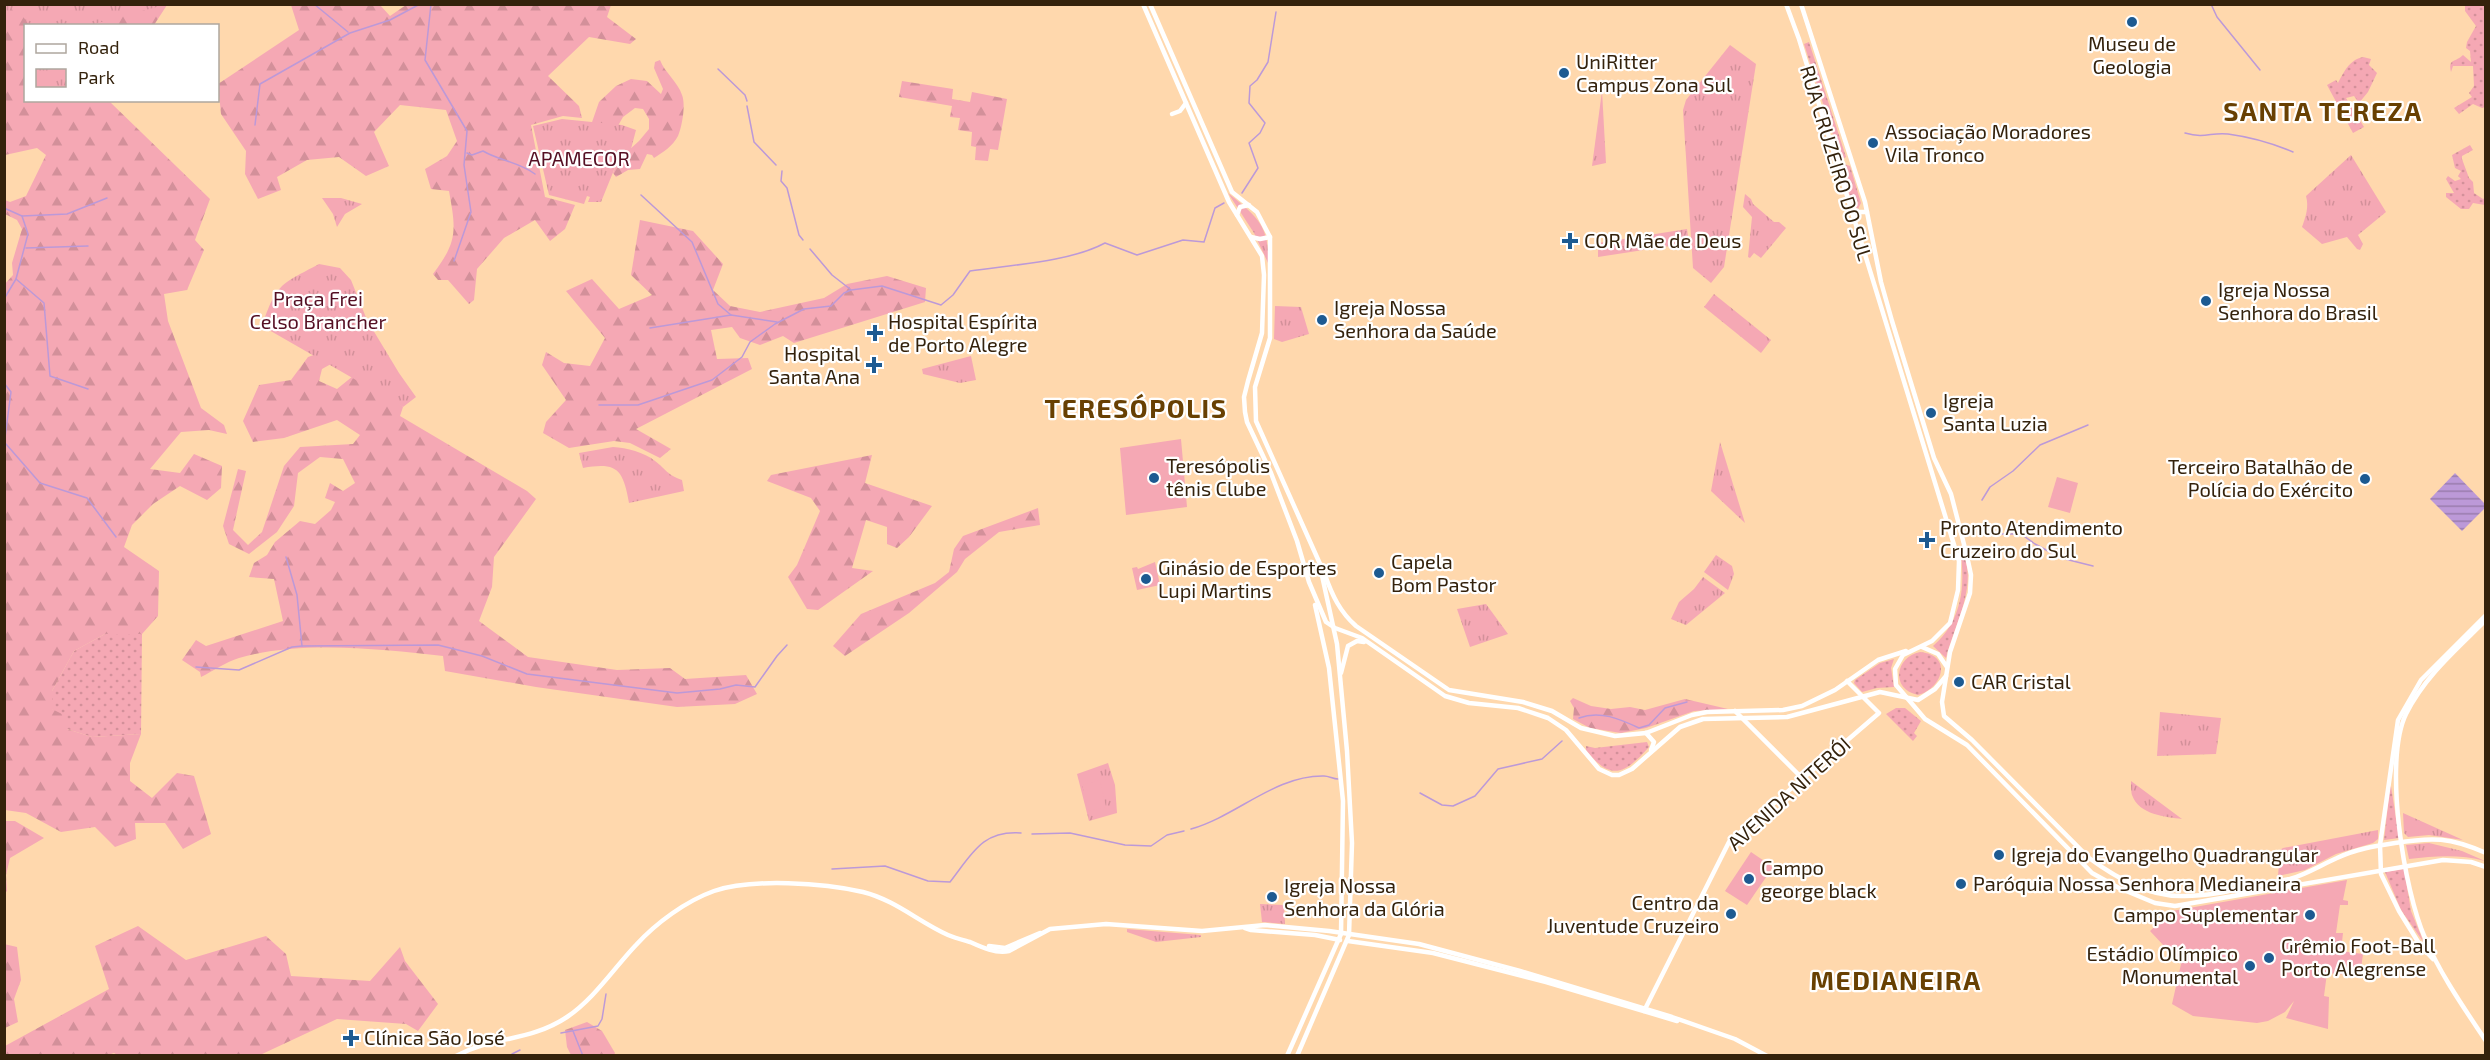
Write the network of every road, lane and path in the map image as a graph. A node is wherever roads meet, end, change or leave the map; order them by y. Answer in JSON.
{"nodes":[{"id":1,"x":1143,"y":4,"type":"edge"},
{"id":2,"x":1150,"y":4,"type":"edge"},
{"id":3,"x":1801,"y":4,"type":"edge"},
{"id":4,"x":1788,"y":6,"type":"edge"},
{"id":5,"x":1799,"y":39,"type":"junction"},
{"id":6,"x":1814,"y":39,"type":"junction"},
{"id":7,"x":1186,"y":103,"type":"junction"},
{"id":8,"x":1172,"y":114,"type":"dead end"},
{"id":9,"x":1194,"y":121,"type":"junction"},
{"id":10,"x":1205,"y":131,"type":"junction"},
{"id":11,"x":1846,"y":161,"type":"junction"},
{"id":12,"x":1839,"y":169,"type":"junction"},
{"id":13,"x":1249,"y":205,"type":"junction"},
{"id":14,"x":1851,"y":208,"type":"junction"},
{"id":15,"x":1868,"y":213,"type":"junction"},
{"id":16,"x":1237,"y":215,"type":"junction"},
{"id":17,"x":1251,"y":237,"type":"junction"},
{"id":18,"x":1270,"y":237,"type":"junction"},
{"id":19,"x":1892,"y":321,"type":"junction"},
{"id":20,"x":1885,"y":322,"type":"junction"},
{"id":21,"x":1924,"y":419,"type":"junction"},
{"id":22,"x":1914,"y":420,"type":"junction"},
{"id":23,"x":1319,"y":562,"type":"junction"},
{"id":24,"x":1309,"y":582,"type":"junction"},
{"id":25,"x":2485,"y":618,"type":"edge"},
{"id":26,"x":2480,"y":626,"type":"junction"},
{"id":27,"x":2473,"y":628,"type":"junction"},
{"id":28,"x":1367,"y":642,"type":"junction"},
{"id":29,"x":1921,"y":647,"type":"junction"},
{"id":30,"x":2452,"y":649,"type":"junction"},
{"id":31,"x":1911,"y":650,"type":"junction"},
{"id":32,"x":2446,"y":660,"type":"junction"},
{"id":33,"x":1947,"y":667,"type":"junction"},
{"id":34,"x":1946,"y":676,"type":"junction"},
{"id":35,"x":1341,"y":679,"type":"junction"},
{"id":36,"x":1847,"y":681,"type":"junction"},
{"id":37,"x":1472,"y":694,"type":"junction"},
{"id":38,"x":1863,"y":696,"type":"junction"},
{"id":39,"x":1907,"y":699,"type":"junction"},
{"id":40,"x":1460,"y":701,"type":"junction"},
{"id":41,"x":1735,"y":711,"type":"junction"},
{"id":42,"x":1743,"y":718,"type":"junction"},
{"id":43,"x":1646,"y":733,"type":"junction"},
{"id":44,"x":1643,"y":759,"type":"junction"},
{"id":45,"x":1803,"y":779,"type":"junction"},
{"id":46,"x":2402,"y":842,"type":"junction"},
{"id":47,"x":2380,"y":845,"type":"junction"},
{"id":48,"x":2486,"y":853,"type":"edge"},
{"id":49,"x":2406,"y":864,"type":"junction"},
{"id":50,"x":2486,"y":867,"type":"edge"},
{"id":51,"x":2381,"y":872,"type":"junction"},
{"id":52,"x":1126,"y":926,"type":"junction"},
{"id":53,"x":1202,"y":931,"type":"junction"},
{"id":54,"x":1042,"y":933,"type":"junction"},
{"id":55,"x":1125,"y":933,"type":"dead end"},
{"id":56,"x":1340,"y":937,"type":"junction"},
{"id":57,"x":1349,"y":938,"type":"junction"},
{"id":58,"x":1201,"y":939,"type":"dead end"},
{"id":59,"x":972,"y":943,"type":"junction"},
{"id":60,"x":1014,"y":944,"type":"junction"},
{"id":61,"x":1006,"y":952,"type":"junction"},
{"id":62,"x":2437,"y":963,"type":"junction"},
{"id":63,"x":1645,"y":1010,"type":"junction"},
{"id":64,"x":2486,"y":1038,"type":"edge"},
{"id":65,"x":456,"y":1056,"type":"edge"},
{"id":66,"x":1287,"y":1056,"type":"edge"},
{"id":67,"x":1297,"y":1056,"type":"edge"},
{"id":68,"x":1767,"y":1056,"type":"edge"}],
"edges":[{"from":1,"to":7,"type":"main road"},
{"from":2,"to":10,"type":"main road"},
{"from":3,"to":6,"type":"main road","name":"RUA CRUZEIRO DO SUL"},
{"from":4,"to":5,"type":"main road","name":"RUA CRUZEIRO DO SUL"},
{"from":5,"to":6,"type":"main road"},
{"from":5,"to":12,"type":"main road","name":"RUA CRUZEIRO DO SUL"},
{"from":6,"to":11,"type":"main road","name":"RUA CRUZEIRO DO SUL"},
{"from":7,"to":8,"type":"main road"},
{"from":7,"to":9,"type":"main road"},
{"from":9,"to":10,"type":"main road"},
{"from":9,"to":16,"type":"main road"},
{"from":10,"to":13,"type":"main road"},
{"from":11,"to":12,"type":"main road"},
{"from":11,"to":15,"type":"main road","name":"RUA CRUZEIRO DO SUL"},
{"from":12,"to":14,"type":"main road","name":"RUA CRUZEIRO DO SUL"},
{"from":13,"to":16,"type":"main road"},
{"from":13,"to":18,"type":"main road"},
{"from":14,"to":15,"type":"main road"},
{"from":14,"to":20,"type":"main road","name":"RUA CRUZEIRO DO SUL"},
{"from":15,"to":19,"type":"main road","name":"RUA CRUZEIRO DO SUL"},
{"from":16,"to":17,"type":"main road"},
{"from":17,"to":18,"type":"main road"},
{"from":17,"to":24,"type":"main road"},
{"from":18,"to":23,"type":"main road"},
{"from":19,"to":20,"type":"main road"},
{"from":19,"to":21,"type":"main road","name":"RUA CRUZEIRO DO SUL"},
{"from":20,"to":22,"type":"main road","name":"RUA CRUZEIRO DO SUL"},
{"from":21,"to":22,"type":"main road"},
{"from":21,"to":33,"type":"main road","name":"RUA CRUZEIRO DO SUL"},
{"from":22,"to":29,"type":"main road","name":"RUA CRUZEIRO DO SUL"},
{"from":23,"to":35,"type":"main road"},
{"from":23,"to":37,"type":"main road"},
{"from":24,"to":28,"type":"main road"},
{"from":24,"to":56,"type":"main road"},
{"from":25,"to":26,"type":"main road"},
{"from":25,"to":27,"type":"main road"},
{"from":26,"to":27,"type":"main road"},
{"from":26,"to":32,"type":"main road"},
{"from":27,"to":30,"type":"main road"},
{"from":28,"to":35,"type":"main road"},
{"from":28,"to":40,"type":"main road"},
{"from":29,"to":31,"type":"main road"},
{"from":29,"to":33,"type":"main road"},
{"from":30,"to":32,"type":"main road"},
{"from":30,"to":47,"type":"main road"},
{"from":31,"to":36,"type":"main road"},
{"from":31,"to":39,"type":"main road"},
{"from":32,"to":46,"type":"main road"},
{"from":33,"to":34,"type":"main road"},
{"from":34,"to":39,"type":"main road"},
{"from":34,"to":47,"type":"main road"},
{"from":35,"to":57,"type":"main road"},
{"from":36,"to":38,"type":"main road"},
{"from":36,"to":41,"type":"main road"},
{"from":37,"to":40,"type":"main road"},
{"from":37,"to":43,"type":"main road"},
{"from":38,"to":39,"type":"main road"},
{"from":38,"to":42,"type":"main road"},
{"from":38,"to":45,"type":"main road","name":"AVENIDA NITERÓI"},
{"from":39,"to":51,"type":"main road"},
{"from":40,"to":44,"type":"main road"},
{"from":41,"to":42,"type":"main road"},
{"from":41,"to":43,"type":"main road"},
{"from":42,"to":44,"type":"main road"},
{"from":42,"to":45,"type":"main road"},
{"from":43,"to":44,"type":"main road"},
{"from":45,"to":63,"type":"main road","name":"AVENIDA NITERÓI"},
{"from":46,"to":47,"type":"main road"},
{"from":46,"to":48,"type":"main road"},
{"from":46,"to":49,"type":"main road"},
{"from":47,"to":51,"type":"main road"},
{"from":49,"to":50,"type":"main road"},
{"from":49,"to":51,"type":"main road"},
{"from":49,"to":62,"type":"main road"},
{"from":51,"to":62,"type":"main road"},
{"from":52,"to":53,"type":"main road"},
{"from":52,"to":54,"type":"main road"},
{"from":52,"to":55,"type":"main road"},
{"from":53,"to":56,"type":"main road"},
{"from":53,"to":58,"type":"main road"},
{"from":54,"to":60,"type":"main road"},
{"from":54,"to":61,"type":"main road"},
{"from":56,"to":57,"type":"main road"},
{"from":56,"to":66,"type":"main road"},
{"from":57,"to":63,"type":"main road"},
{"from":57,"to":67,"type":"main road"},
{"from":59,"to":60,"type":"main road"},
{"from":59,"to":61,"type":"main road"},
{"from":59,"to":65,"type":"main road"},
{"from":60,"to":61,"type":"main road"},
{"from":62,"to":64,"type":"main road"},
{"from":63,"to":68,"type":"main road"}]}
